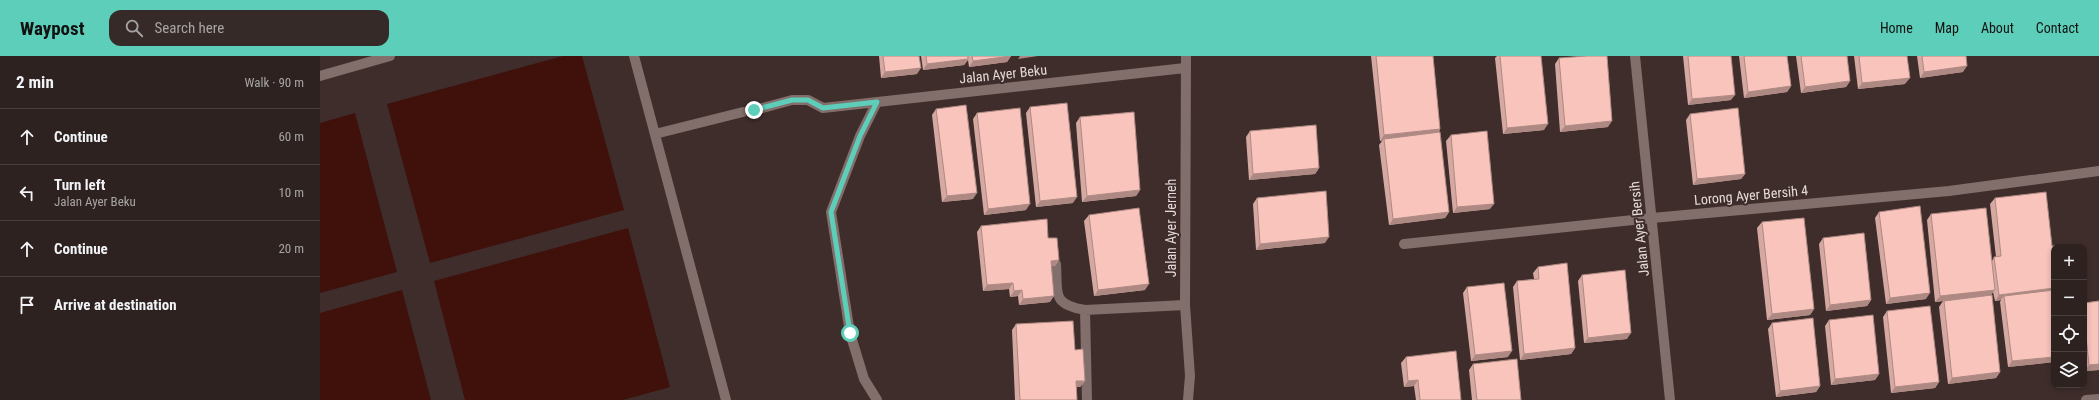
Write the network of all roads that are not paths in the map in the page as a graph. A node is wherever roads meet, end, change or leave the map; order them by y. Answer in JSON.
{"nodes":[{"id":1,"x":390,"y":56,"type":"edge"},
{"id":2,"x":634,"y":56,"type":"edge"},
{"id":3,"x":1186,"y":56,"type":"edge"},
{"id":4,"x":1635,"y":56,"type":"edge"},
{"id":5,"x":1185,"y":68,"type":"junction"},
{"id":6,"x":320,"y":76,"type":"edge"},
{"id":7,"x":877,"y":102,"type":"junction"},
{"id":8,"x":754,"y":110,"type":"dead end"},
{"id":9,"x":743,"y":112,"type":"dead end"},
{"id":10,"x":655,"y":134,"type":"junction"},
{"id":11,"x":2099,"y":171,"type":"edge"},
{"id":12,"x":1652,"y":218,"type":"junction"},
{"id":13,"x":1404,"y":244,"type":"dead end"},
{"id":14,"x":1056,"y":264,"type":"edge"},
{"id":15,"x":1185,"y":305,"type":"junction"},
{"id":16,"x":1085,"y":310,"type":"junction"},
{"id":17,"x":2099,"y":399,"type":"edge"},
{"id":18,"x":726,"y":400,"type":"edge"},
{"id":19,"x":877,"y":400,"type":"edge"},
{"id":20,"x":1087,"y":400,"type":"edge"},
{"id":21,"x":1188,"y":400,"type":"edge"},
{"id":22,"x":1670,"y":400,"type":"edge"},
{"id":23,"x":2086,"y":400,"type":"edge"}],
"edges":[{"from":1,"to":6,"type":"street"},
{"from":2,"to":10,"type":"street"},
{"from":3,"to":5,"type":"street","name":"Jalan Ayer Jerneh"},
{"from":4,"to":12,"type":"street","name":"Jalan Ayer Bersih"},
{"from":5,"to":7,"type":"street","name":"Jalan Ayer Beku"},
{"from":5,"to":15,"type":"street","name":"Jalan Ayer Jerneh"},
{"from":7,"to":8,"type":"street","name":"Jalan Ayer Beku"},
{"from":7,"to":19,"type":"street"},
{"from":9,"to":10,"type":"street"},
{"from":10,"to":18,"type":"street"},
{"from":11,"to":12,"type":"street","name":"Lorong Ayer Bersih 4"},
{"from":12,"to":13,"type":"street","name":"Lorong Ayer Bersih 4"},
{"from":12,"to":22,"type":"street","name":"Jalan Ayer Bersih"},
{"from":14,"to":16,"type":"street"},
{"from":15,"to":16,"type":"street"},
{"from":15,"to":21,"type":"street","name":"Jalan Ayer Jerneh"},
{"from":16,"to":20,"type":"street"},
{"from":17,"to":23,"type":"street"}]}
